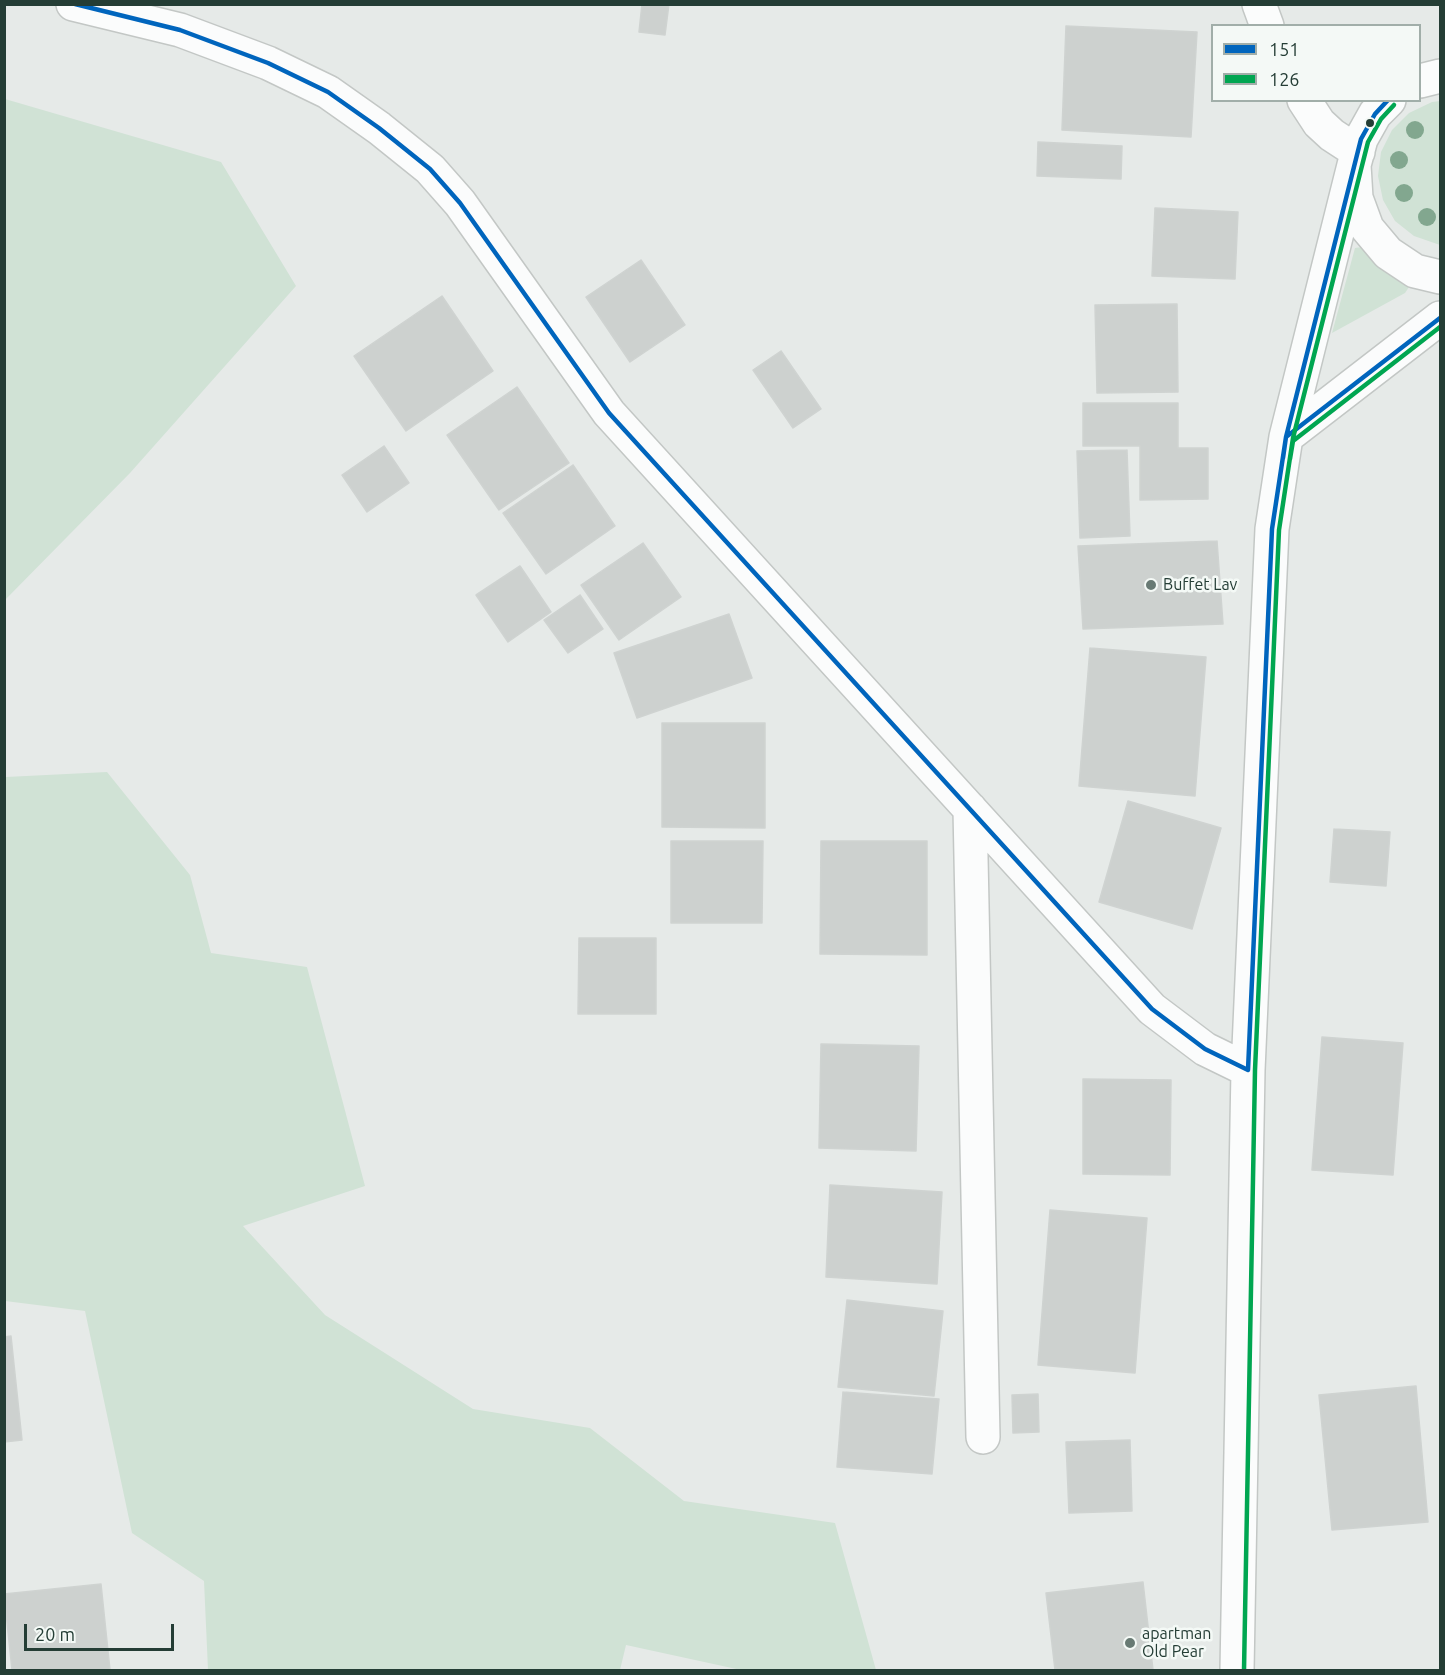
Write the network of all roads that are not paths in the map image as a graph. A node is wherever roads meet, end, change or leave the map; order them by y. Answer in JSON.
{"nodes":[{"id":1,"x":73,"y":4,"type":"edge"},
{"id":2,"x":1259,"y":4,"type":"edge"},
{"id":3,"x":1266,"y":24,"type":"edge"},
{"id":4,"x":1440,"y":76,"type":"edge"},
{"id":5,"x":1421,"y":81,"type":"edge"},
{"id":6,"x":1305,"y":102,"type":"edge"},
{"id":7,"x":1387,"y":102,"type":"edge"},
{"id":8,"x":1356,"y":159,"type":"junction"},
{"id":9,"x":1440,"y":277,"type":"edge"},
{"id":10,"x":1440,"y":318,"type":"edge"},
{"id":11,"x":1286,"y":437,"type":"junction"},
{"id":12,"x":970,"y":808,"type":"junction"},
{"id":13,"x":1248,"y":1070,"type":"junction"},
{"id":14,"x":983,"y":1437,"type":"dead end"},
{"id":15,"x":1237,"y":1671,"type":"edge"}],
"edges":[{"from":1,"to":12,"type":"street"},
{"from":2,"to":3,"type":"street"},
{"from":4,"to":5,"type":"street"},
{"from":6,"to":8,"type":"street"},
{"from":7,"to":8,"type":"street"},
{"from":8,"to":9,"type":"street"},
{"from":8,"to":11,"type":"street"},
{"from":10,"to":11,"type":"street"},
{"from":11,"to":13,"type":"street"},
{"from":12,"to":13,"type":"street"},
{"from":12,"to":14,"type":"street"},
{"from":13,"to":15,"type":"street"}]}
